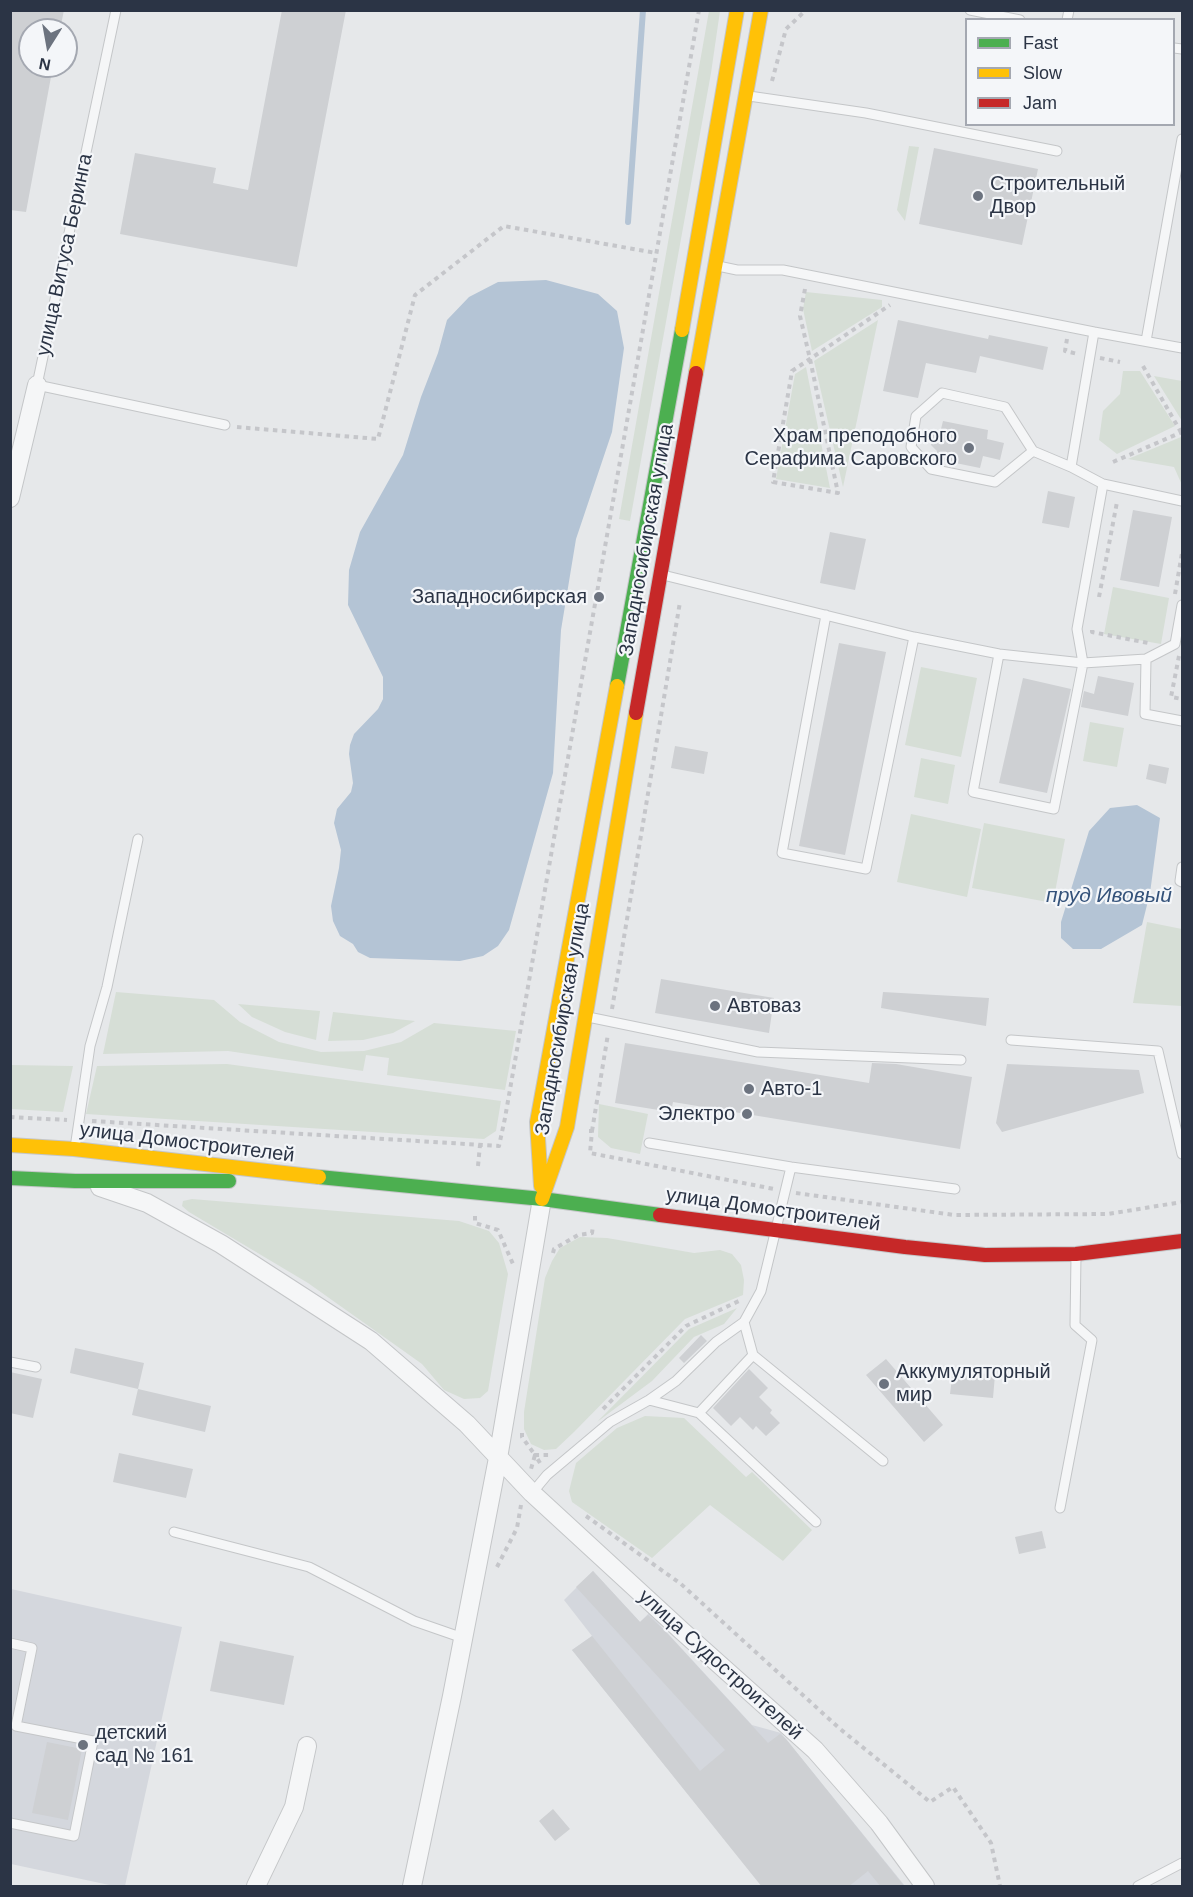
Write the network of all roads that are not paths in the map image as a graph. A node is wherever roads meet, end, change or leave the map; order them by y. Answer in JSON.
{"nodes":[{"id":1,"x":116,"y":10,"type":"edge"},
{"id":2,"x":737,"y":10,"type":"edge"},
{"id":3,"x":762,"y":10,"type":"edge"},
{"id":4,"x":970,"y":10,"type":"edge"},
{"id":5,"x":1010,"y":18,"type":"edge"},
{"id":6,"x":746,"y":96,"type":"junction"},
{"id":7,"x":1182,"y":139,"type":"edge"},
{"id":8,"x":1057,"y":151,"type":"dead end"},
{"id":9,"x":716,"y":266,"type":"junction"},
{"id":10,"x":1094,"y":332,"type":"junction"},
{"id":11,"x":1146,"y":341,"type":"junction"},
{"id":12,"x":1182,"y":348,"type":"edge"},
{"id":13,"x":37,"y":385,"type":"junction"},
{"id":14,"x":225,"y":425,"type":"road end"},
{"id":15,"x":1033,"y":451,"type":"junction"},
{"id":16,"x":1071,"y":467,"type":"junction"},
{"id":17,"x":1103,"y":484,"type":"junction"},
{"id":18,"x":10,"y":498,"type":"edge"},
{"id":19,"x":1182,"y":501,"type":"edge"},
{"id":20,"x":661,"y":574,"type":"junction"},
{"id":21,"x":1182,"y":605,"type":"edge"},
{"id":22,"x":826,"y":615,"type":"junction"},
{"id":23,"x":914,"y":637,"type":"junction"},
{"id":24,"x":999,"y":654,"type":"junction"},
{"id":25,"x":1146,"y":659,"type":"junction"},
{"id":26,"x":1083,"y":663,"type":"junction"},
{"id":27,"x":1182,"y":721,"type":"edge"},
{"id":28,"x":138,"y":839,"type":"dead end"},
{"id":29,"x":1182,"y":867,"type":"edge"},
{"id":30,"x":1182,"y":882,"type":"edge"},
{"id":31,"x":585,"y":1017,"type":"junction"},
{"id":32,"x":1011,"y":1040,"type":"dead end"},
{"id":33,"x":961,"y":1060,"type":"dead end"},
{"id":34,"x":649,"y":1143,"type":"dead end"},
{"id":35,"x":10,"y":1145,"type":"edge"},
{"id":36,"x":74,"y":1149,"type":"junction"},
{"id":37,"x":1182,"y":1154,"type":"edge"},
{"id":38,"x":791,"y":1167,"type":"junction"},
{"id":39,"x":10,"y":1178,"type":"edge"},
{"id":40,"x":75,"y":1181,"type":"junction"},
{"id":41,"x":358,"y":1182,"type":"junction"},
{"id":42,"x":954,"y":1189,"type":"dead end"},
{"id":43,"x":542,"y":1199,"type":"junction"},
{"id":44,"x":776,"y":1231,"type":"junction"},
{"id":45,"x":1182,"y":1241,"type":"edge"},
{"id":46,"x":1076,"y":1254,"type":"junction"},
{"id":47,"x":744,"y":1322,"type":"junction"},
{"id":48,"x":753,"y":1355,"type":"junction"},
{"id":49,"x":10,"y":1362,"type":"edge"},
{"id":50,"x":36,"y":1367,"type":"dead end"},
{"id":51,"x":649,"y":1400,"type":"junction"},
{"id":52,"x":699,"y":1413,"type":"junction"},
{"id":53,"x":498,"y":1458,"type":"junction"},
{"id":54,"x":882,"y":1461,"type":"dead end"},
{"id":55,"x":532,"y":1493,"type":"junction"},
{"id":56,"x":1060,"y":1508,"type":"dead end"},
{"id":57,"x":816,"y":1522,"type":"dead end"},
{"id":58,"x":174,"y":1532,"type":"dead end"},
{"id":59,"x":463,"y":1638,"type":"junction"},
{"id":60,"x":10,"y":1643,"type":"edge"},
{"id":61,"x":307,"y":1746,"type":"dead end"},
{"id":62,"x":10,"y":1823,"type":"edge"},
{"id":63,"x":1182,"y":1863,"type":"edge"},
{"id":64,"x":256,"y":1887,"type":"edge"},
{"id":65,"x":412,"y":1887,"type":"edge"},
{"id":66,"x":925,"y":1887,"type":"edge"},
{"id":67,"x":1138,"y":1887,"type":"edge"}],
"edges":[{"from":1,"to":13,"type":"lane","name":"улица Витуса Беринга"},
{"from":2,"to":43,"type":"main road","name":"Западносибирская улица"},
{"from":3,"to":6,"type":"main road","name":"Западносибирская улица"},
{"from":4,"to":5,"type":"lane"},
{"from":6,"to":8,"type":"lane"},
{"from":6,"to":9,"type":"main road","name":"Западносибирская улица"},
{"from":7,"to":11,"type":"lane"},
{"from":9,"to":10,"type":"lane"},
{"from":9,"to":20,"type":"main road","name":"Западносибирская улица"},
{"from":10,"to":11,"type":"lane"},
{"from":10,"to":16,"type":"lane"},
{"from":11,"to":12,"type":"lane"},
{"from":13,"to":14,"type":"lane"},
{"from":13,"to":18,"type":"street","name":"улица Витуса Беринга"},
{"from":15,"to":15,"type":"lane"},
{"from":15,"to":16,"type":"lane"},
{"from":16,"to":17,"type":"lane"},
{"from":17,"to":19,"type":"lane"},
{"from":17,"to":26,"type":"lane"},
{"from":20,"to":22,"type":"lane"},
{"from":20,"to":31,"type":"main road","name":"Западносибирская улица"},
{"from":21,"to":25,"type":"lane"},
{"from":22,"to":23,"type":"lane"},
{"from":22,"to":23,"type":"lane"},
{"from":23,"to":24,"type":"lane"},
{"from":24,"to":26,"type":"lane"},
{"from":24,"to":26,"type":"lane"},
{"from":25,"to":26,"type":"lane"},
{"from":25,"to":27,"type":"lane"},
{"from":28,"to":36,"type":"lane"},
{"from":29,"to":30,"type":"lane"},
{"from":31,"to":33,"type":"lane"},
{"from":31,"to":43,"type":"main road","name":"Западносибирская улица"},
{"from":32,"to":37,"type":"lane"},
{"from":34,"to":38,"type":"lane"},
{"from":35,"to":36,"type":"main road","name":"улица Домостроителей"},
{"from":36,"to":41,"type":"main road","name":"улица Домостроителей"},
{"from":38,"to":42,"type":"lane"},
{"from":38,"to":44,"type":"lane"},
{"from":39,"to":40,"type":"main road","name":"улица Домостроителей"},
{"from":40,"to":41,"type":"main road","name":"улица Домостроителей"},
{"from":40,"to":53,"type":"street","name":"улица Судостроителей"},
{"from":41,"to":43,"type":"main road","name":"улица Домостроителей"},
{"from":43,"to":44,"type":"main road","name":"улица Домостроителей"},
{"from":43,"to":53,"type":"street"},
{"from":44,"to":46,"type":"main road","name":"улица Домостроителей"},
{"from":44,"to":47,"type":"lane"},
{"from":45,"to":46,"type":"main road","name":"улица Домостроителей"},
{"from":46,"to":56,"type":"lane"},
{"from":47,"to":48,"type":"lane"},
{"from":47,"to":51,"type":"lane"},
{"from":48,"to":52,"type":"lane"},
{"from":48,"to":54,"type":"lane"},
{"from":49,"to":50,"type":"lane"},
{"from":51,"to":52,"type":"lane"},
{"from":51,"to":55,"type":"lane"},
{"from":52,"to":57,"type":"lane"},
{"from":53,"to":55,"type":"street","name":"улица Судостроителей"},
{"from":53,"to":59,"type":"street"},
{"from":55,"to":66,"type":"street","name":"улица Судостроителей"},
{"from":58,"to":59,"type":"lane"},
{"from":59,"to":65,"type":"street"},
{"from":60,"to":62,"type":"lane"},
{"from":61,"to":64,"type":"street"},
{"from":63,"to":67,"type":"lane"}]}
